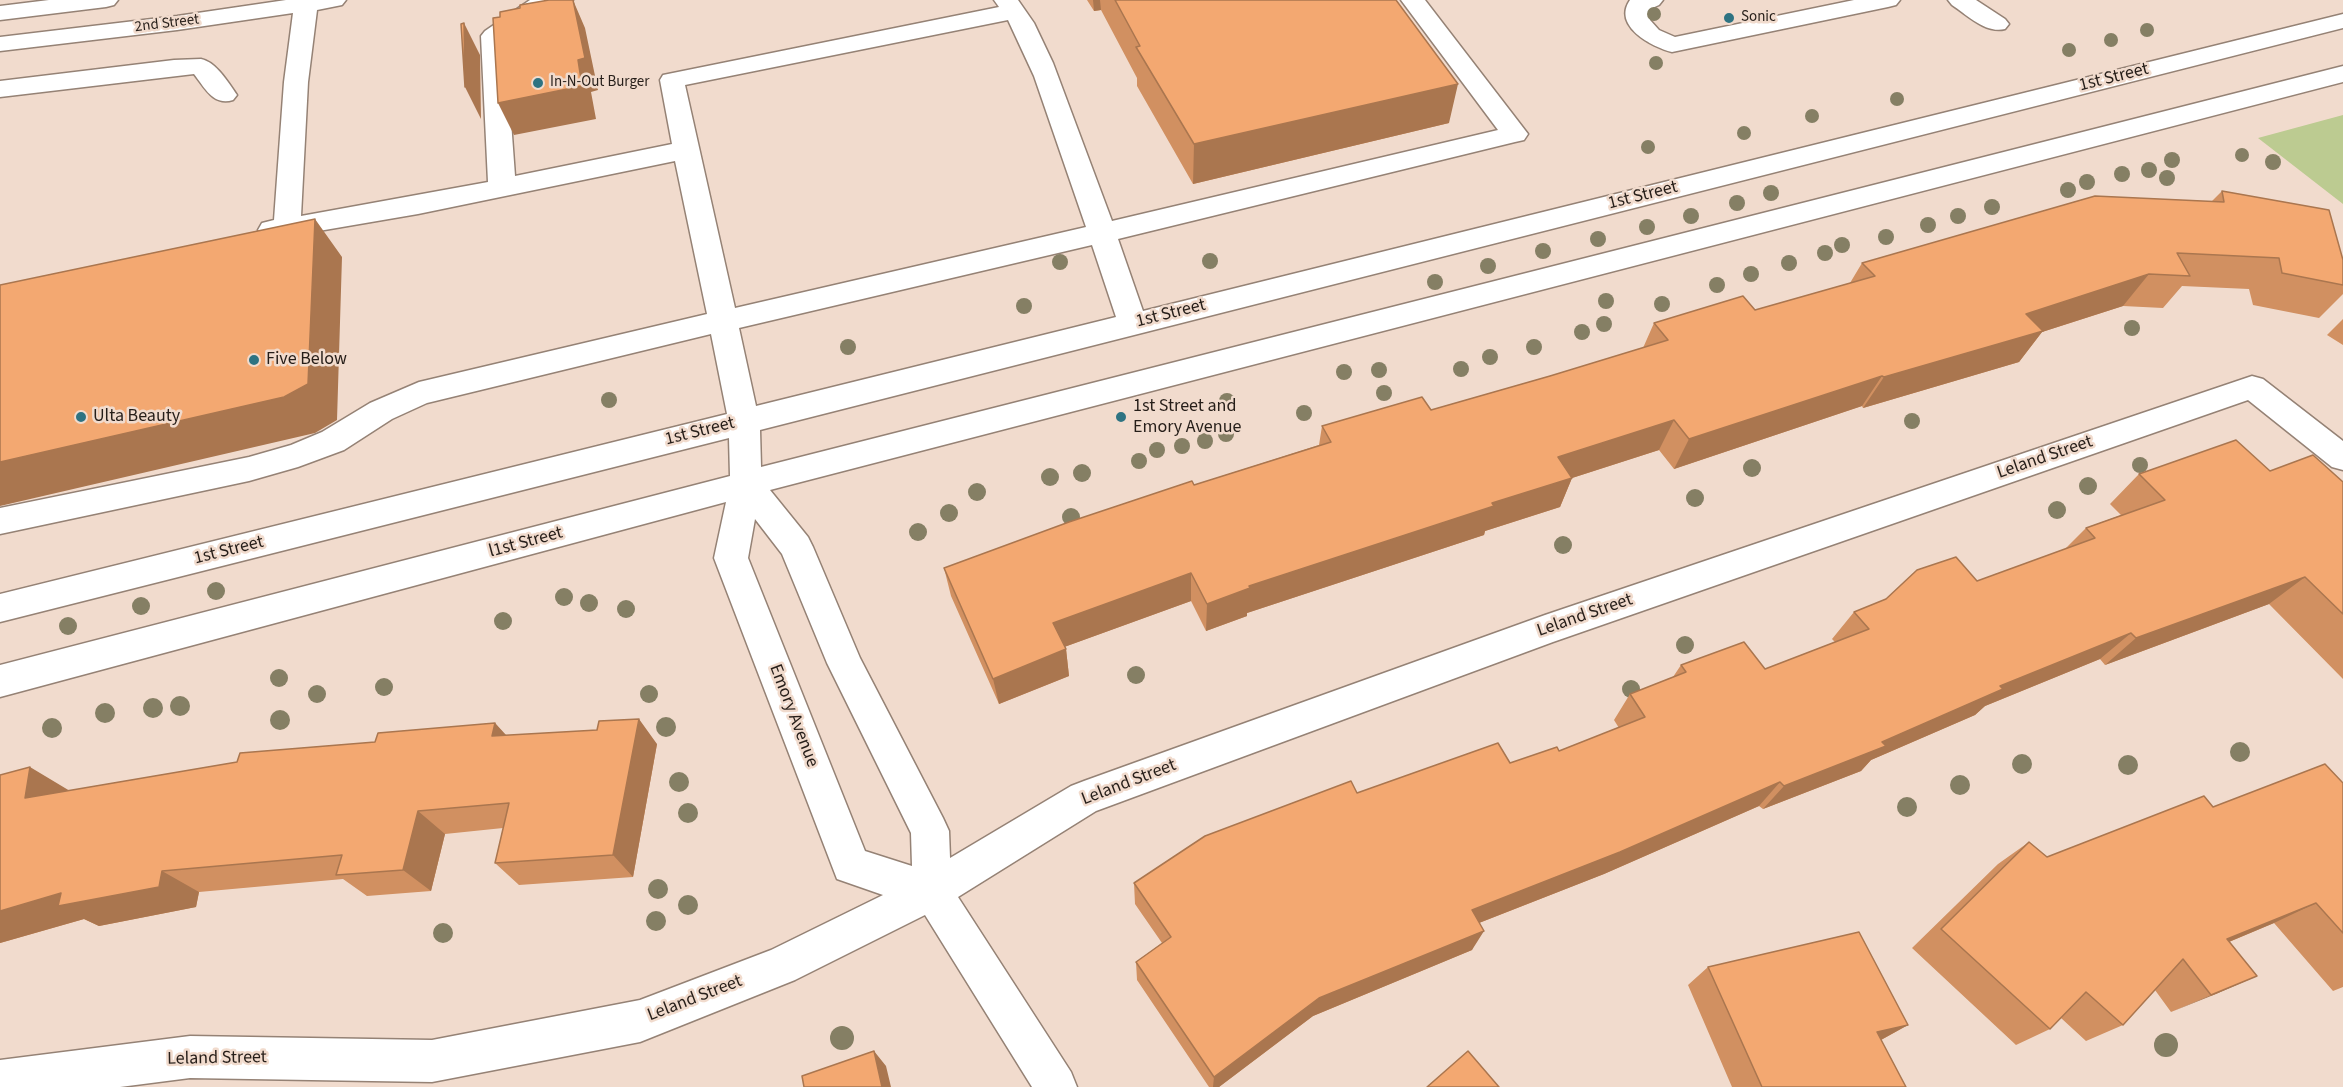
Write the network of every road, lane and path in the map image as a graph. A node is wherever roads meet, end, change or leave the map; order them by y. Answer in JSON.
{"nodes":[{"id":1,"x":106,"y":0,"type":"edge"},
{"id":2,"x":334,"y":0,"type":"edge"},
{"id":3,"x":561,"y":0,"type":"edge"},
{"id":4,"x":1413,"y":0,"type":"edge"},
{"id":5,"x":1651,"y":0,"type":"edge"},
{"id":6,"x":1888,"y":0,"type":"edge"},
{"id":7,"x":1960,"y":0,"type":"edge"},
{"id":8,"x":306,"y":3,"type":"edge"},
{"id":9,"x":1011,"y":6,"type":"edge"},
{"id":10,"x":0,"y":13,"type":"edge"},
{"id":11,"x":2343,"y":21,"type":"edge"},
{"id":12,"x":1997,"y":24,"type":"dead end"},
{"id":13,"x":0,"y":44,"type":"edge"},
{"id":14,"x":2343,"y":74,"type":"edge"},
{"id":15,"x":0,"y":89,"type":"edge"},
{"id":16,"x":224,"y":95,"type":"dead end"},
{"id":17,"x":686,"y":150,"type":"junction"},
{"id":18,"x":502,"y":188,"type":"junction"},
{"id":19,"x":287,"y":226,"type":"junction"},
{"id":20,"x":1101,"y":233,"type":"junction"},
{"id":21,"x":252,"y":234,"type":"edge"},
{"id":22,"x":723,"y":321,"type":"junction"},
{"id":23,"x":1133,"y":324,"type":"junction"},
{"id":24,"x":744,"y":421,"type":"junction"},
{"id":25,"x":2343,"y":458,"type":"edge"},
{"id":26,"x":747,"y":484,"type":"junction"},
{"id":27,"x":0,"y":520,"type":"edge"},
{"id":28,"x":0,"y":608,"type":"edge"},
{"id":29,"x":0,"y":681,"type":"edge"},
{"id":30,"x":932,"y":891,"type":"junction"},
{"id":31,"x":0,"y":1081,"type":"edge"},
{"id":32,"x":1056,"y":1087,"type":"edge"}],
"edges":[{"from":1,"to":10,"type":"street"},
{"from":2,"to":8,"type":"street","name":"2nd Street"},
{"from":3,"to":18,"type":"street"},
{"from":4,"to":20,"type":"street"},
{"from":5,"to":6,"type":"street"},
{"from":7,"to":12,"type":"street"},
{"from":8,"to":13,"type":"street","name":"2nd Street"},
{"from":8,"to":19,"type":"street"},
{"from":9,"to":17,"type":"street","name":"Emory Avenue"},
{"from":9,"to":20,"type":"street"},
{"from":11,"to":23,"type":"street","name":"1st Street"},
{"from":14,"to":26,"type":"street"},
{"from":15,"to":16,"type":"street"},
{"from":17,"to":18,"type":"street"},
{"from":17,"to":22,"type":"street","name":"Emory Avenue"},
{"from":18,"to":19,"type":"street"},
{"from":19,"to":21,"type":"street"},
{"from":20,"to":22,"type":"street"},
{"from":20,"to":23,"type":"street"},
{"from":22,"to":24,"type":"street","name":"Emory Avenue"},
{"from":22,"to":27,"type":"street"},
{"from":23,"to":24,"type":"street","name":"1st Street"},
{"from":24,"to":26,"type":"street","name":"Emory Avenue"},
{"from":24,"to":28,"type":"street","name":"1st Street"},
{"from":25,"to":30,"type":"street","name":"Leland Street"},
{"from":26,"to":29,"type":"street","name":"l1st Street"},
{"from":26,"to":30,"type":"street"},
{"from":26,"to":30,"type":"street","name":"Emory Avenue"},
{"from":30,"to":31,"type":"street","name":"Leland Street"},
{"from":30,"to":32,"type":"street"}]}
